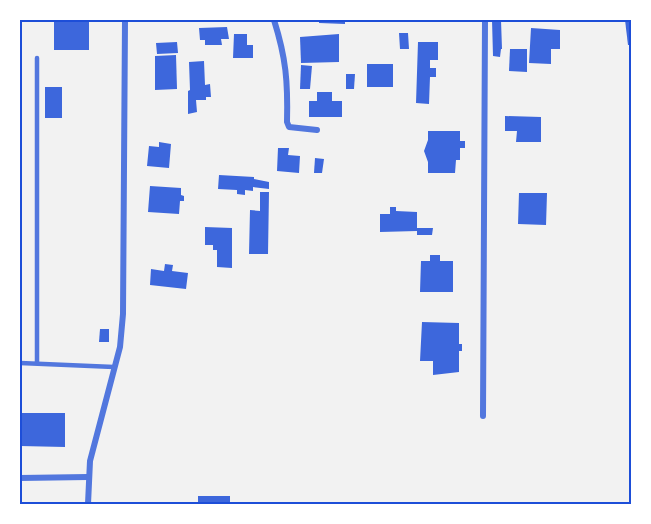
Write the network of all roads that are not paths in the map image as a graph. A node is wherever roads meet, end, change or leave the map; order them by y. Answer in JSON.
{"nodes":[{"id":1,"x":125,"y":20,"type":"edge"},
{"id":2,"x":274,"y":20,"type":"edge"},
{"id":3,"x":485,"y":20,"type":"edge"},
{"id":4,"x":38,"y":58,"type":"dead end"},
{"id":5,"x":317,"y":130,"type":"dead end"},
{"id":6,"x":20,"y":363,"type":"edge"},
{"id":7,"x":37,"y":363,"type":"junction"},
{"id":8,"x":114,"y":367,"type":"junction"},
{"id":9,"x":483,"y":416,"type":"dead end"},
{"id":10,"x":88,"y":477,"type":"junction"},
{"id":11,"x":20,"y":478,"type":"edge"},
{"id":12,"x":88,"y":504,"type":"edge"}],
"edges":[{"from":1,"to":8,"type":"street"},
{"from":2,"to":5,"type":"street"},
{"from":3,"to":9,"type":"street"},
{"from":4,"to":7,"type":"lane"},
{"from":6,"to":7,"type":"lane"},
{"from":7,"to":8,"type":"lane"},
{"from":8,"to":10,"type":"street"},
{"from":10,"to":11,"type":"street"},
{"from":10,"to":12,"type":"street"}]}
